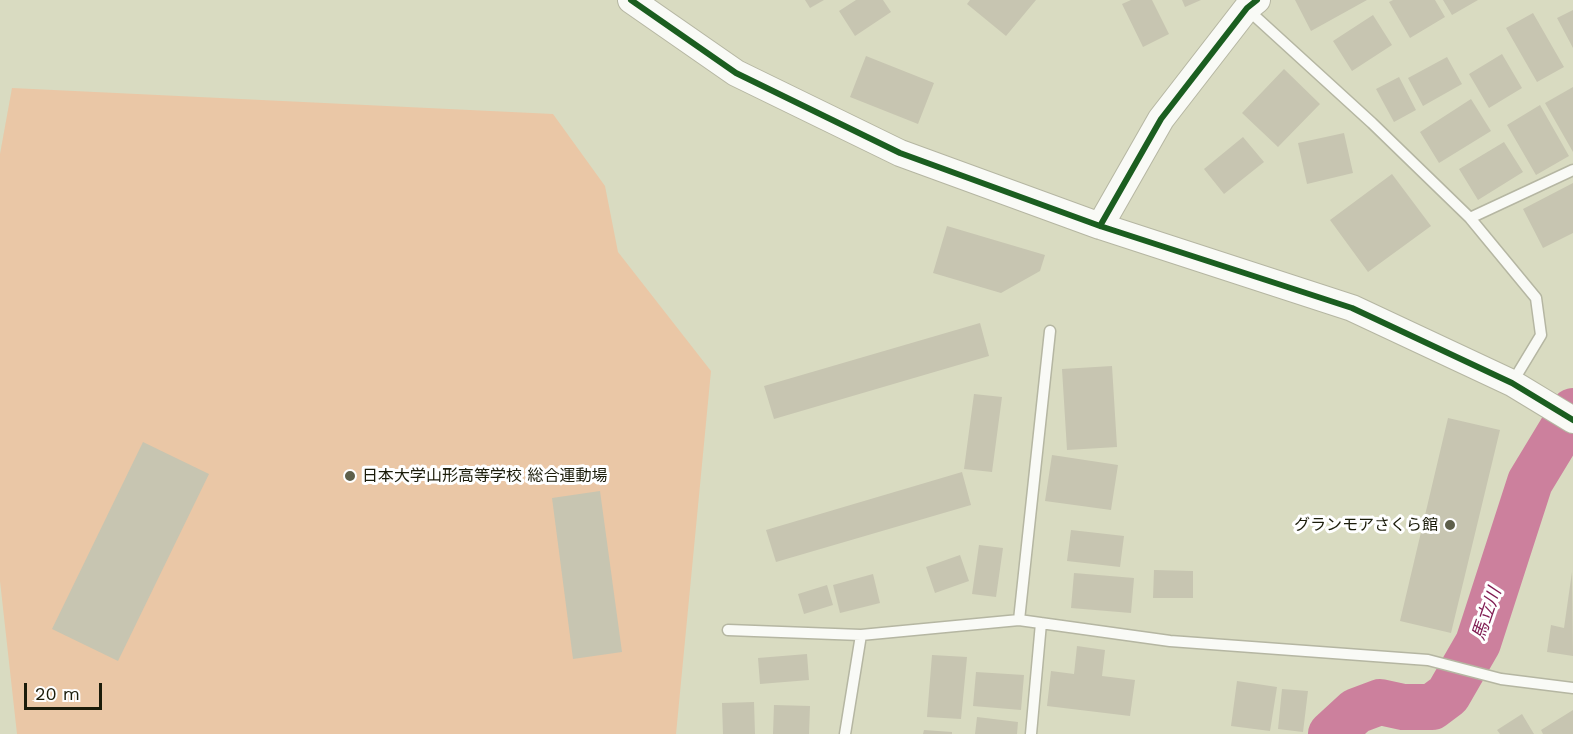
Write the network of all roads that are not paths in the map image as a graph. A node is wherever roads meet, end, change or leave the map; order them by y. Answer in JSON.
{"nodes":[{"id":1,"x":631,"y":0,"type":"edge"},
{"id":2,"x":1249,"y":3,"type":"edge"},
{"id":3,"x":1573,"y":170,"type":"edge"},
{"id":4,"x":1470,"y":218,"type":"junction"},
{"id":5,"x":1100,"y":226,"type":"junction"},
{"id":6,"x":1050,"y":331,"type":"dead end"},
{"id":7,"x":1512,"y":382,"type":"junction"},
{"id":8,"x":1573,"y":420,"type":"edge"},
{"id":9,"x":1019,"y":620,"type":"junction"},
{"id":10,"x":1041,"y":623,"type":"junction"},
{"id":11,"x":728,"y":630,"type":"dead end"},
{"id":12,"x":861,"y":634,"type":"junction"},
{"id":13,"x":1573,"y":687,"type":"edge"},
{"id":14,"x":845,"y":734,"type":"edge"},
{"id":15,"x":1031,"y":734,"type":"edge"}],
"edges":[{"from":1,"to":5,"type":"street"},
{"from":2,"to":4,"type":"lane"},
{"from":2,"to":5,"type":"street"},
{"from":3,"to":4,"type":"lane"},
{"from":4,"to":7,"type":"lane"},
{"from":5,"to":7,"type":"street"},
{"from":6,"to":9,"type":"lane"},
{"from":7,"to":8,"type":"street"},
{"from":9,"to":10,"type":"lane"},
{"from":9,"to":12,"type":"lane"},
{"from":10,"to":13,"type":"lane"},
{"from":10,"to":15,"type":"lane"},
{"from":11,"to":12,"type":"lane"},
{"from":12,"to":14,"type":"lane"}]}
